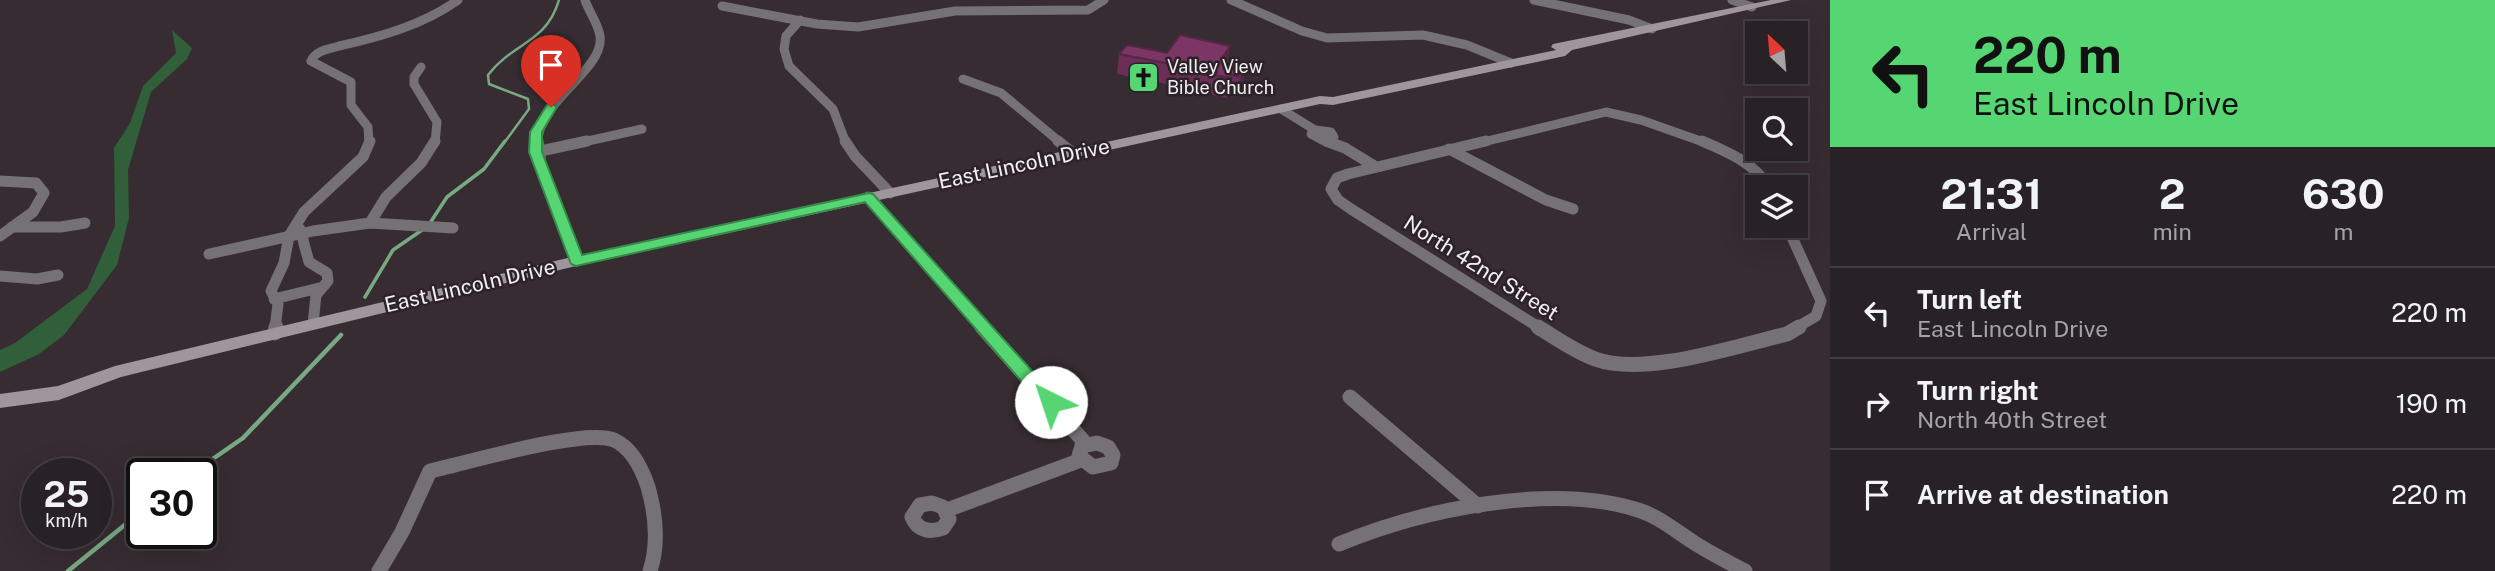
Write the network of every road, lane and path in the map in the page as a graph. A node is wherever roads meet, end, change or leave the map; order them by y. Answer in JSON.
{"nodes":[{"id":1,"x":458,"y":0,"type":"edge"},
{"id":2,"x":585,"y":0,"type":"edge"},
{"id":3,"x":1104,"y":0,"type":"edge"},
{"id":4,"x":1231,"y":0,"type":"edge"},
{"id":5,"x":1534,"y":0,"type":"edge"},
{"id":6,"x":1732,"y":0,"type":"edge"},
{"id":7,"x":1786,"y":0,"type":"edge"},
{"id":8,"x":722,"y":6,"type":"dead end"},
{"id":9,"x":1752,"y":7,"type":"junction"},
{"id":10,"x":800,"y":20,"type":"junction"},
{"id":11,"x":1653,"y":29,"type":"junction"},
{"id":12,"x":1505,"y":60,"type":"junction"},
{"id":13,"x":421,"y":66,"type":"dead end"},
{"id":14,"x":963,"y":79,"type":"dead end"},
{"id":15,"x":1281,"y":109,"type":"junction"},
{"id":16,"x":642,"y":129,"type":"dead end"},
{"id":17,"x":1449,"y":149,"type":"junction"},
{"id":18,"x":536,"y":152,"type":"junction"},
{"id":19,"x":1073,"y":153,"type":"junction"},
{"id":20,"x":1376,"y":167,"type":"junction"},
{"id":21,"x":1761,"y":175,"type":"edge"},
{"id":22,"x":0,"y":181,"type":"edge"},
{"id":23,"x":890,"y":193,"type":"junction"},
{"id":24,"x":869,"y":197,"type":"junction"},
{"id":25,"x":1573,"y":209,"type":"dead end"},
{"id":26,"x":85,"y":223,"type":"dead end"},
{"id":27,"x":370,"y":223,"type":"junction"},
{"id":28,"x":12,"y":227,"type":"junction"},
{"id":29,"x":453,"y":228,"type":"dead end"},
{"id":30,"x":296,"y":231,"type":"junction"},
{"id":31,"x":0,"y":236,"type":"edge"},
{"id":32,"x":1792,"y":238,"type":"edge"},
{"id":33,"x":209,"y":254,"type":"dead end"},
{"id":34,"x":576,"y":261,"type":"junction"},
{"id":35,"x":58,"y":275,"type":"dead end"},
{"id":36,"x":0,"y":276,"type":"edge"},
{"id":37,"x":319,"y":288,"type":"junction"},
{"id":38,"x":274,"y":299,"type":"junction"},
{"id":39,"x":313,"y":324,"type":"junction"},
{"id":40,"x":275,"y":333,"type":"junction"},
{"id":41,"x":1350,"y":397,"type":"dead end"},
{"id":42,"x":0,"y":400,"type":"edge"},
{"id":43,"x":1086,"y":444,"type":"junction"},
{"id":44,"x":1081,"y":460,"type":"junction"},
{"id":45,"x":1478,"y":506,"type":"junction"},
{"id":46,"x":947,"y":510,"type":"dead end"},
{"id":47,"x":1339,"y":544,"type":"dead end"},
{"id":48,"x":379,"y":571,"type":"edge"},
{"id":49,"x":650,"y":571,"type":"edge"},
{"id":50,"x":1745,"y":571,"type":"edge"}],
"edges":[{"from":1,"to":30,"type":"street"},
{"from":2,"to":18,"type":"street"},
{"from":3,"to":10,"type":"street"},
{"from":4,"to":12,"type":"street"},
{"from":5,"to":11,"type":"street"},
{"from":6,"to":9,"type":"street"},
{"from":7,"to":9,"type":"main road","name":"East Lincoln Drive"},
{"from":8,"to":10,"type":"street"},
{"from":9,"to":11,"type":"main road","name":"East Lincoln Drive"},
{"from":10,"to":23,"type":"street"},
{"from":11,"to":12,"type":"main road","name":"East Lincoln Drive"},
{"from":12,"to":15,"type":"main road","name":"East Lincoln Drive"},
{"from":13,"to":27,"type":"street"},
{"from":14,"to":19,"type":"street"},
{"from":15,"to":19,"type":"main road","name":"East Lincoln Drive"},
{"from":15,"to":20,"type":"street"},
{"from":16,"to":18,"type":"street"},
{"from":17,"to":20,"type":"street"},
{"from":17,"to":21,"type":"street"},
{"from":17,"to":25,"type":"street"},
{"from":18,"to":34,"type":"street"},
{"from":19,"to":23,"type":"main road","name":"East Lincoln Drive"},
{"from":20,"to":32,"type":"street","name":"North 42nd Street"},
{"from":22,"to":28,"type":"street"},
{"from":23,"to":24,"type":"main road","name":"East Lincoln Drive"},
{"from":24,"to":34,"type":"main road","name":"East Lincoln Drive"},
{"from":24,"to":43,"type":"street"},
{"from":26,"to":28,"type":"street"},
{"from":27,"to":29,"type":"street"},
{"from":27,"to":30,"type":"street"},
{"from":28,"to":31,"type":"street"},
{"from":30,"to":33,"type":"street"},
{"from":30,"to":37,"type":"street"},
{"from":30,"to":38,"type":"street"},
{"from":34,"to":39,"type":"main road","name":"East Lincoln Drive"},
{"from":35,"to":36,"type":"street"},
{"from":37,"to":38,"type":"street"},
{"from":37,"to":39,"type":"street"},
{"from":38,"to":40,"type":"street"},
{"from":39,"to":40,"type":"main road","name":"East Lincoln Drive"},
{"from":40,"to":42,"type":"main road","name":"East Lincoln Drive"},
{"from":41,"to":45,"type":"street"},
{"from":43,"to":44,"type":"street"},
{"from":43,"to":44,"type":"street"},
{"from":44,"to":46,"type":"street"},
{"from":45,"to":47,"type":"street"},
{"from":45,"to":50,"type":"street"},
{"from":48,"to":49,"type":"street"}]}
